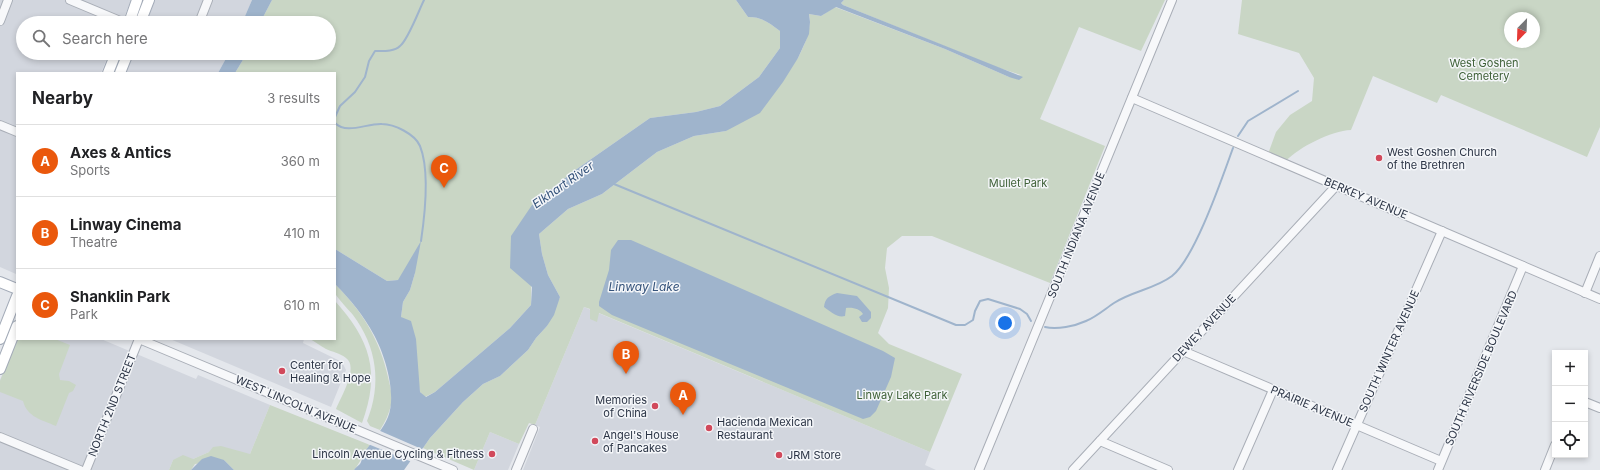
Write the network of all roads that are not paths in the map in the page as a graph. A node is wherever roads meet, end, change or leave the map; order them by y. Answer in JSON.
{"nodes":[{"id":1,"x":8,"y":0,"type":"edge"},
{"id":2,"x":70,"y":0,"type":"edge"},
{"id":3,"x":137,"y":0,"type":"edge"},
{"id":4,"x":150,"y":0,"type":"edge"},
{"id":5,"x":208,"y":0,"type":"edge"},
{"id":6,"x":1172,"y":0,"type":"edge"},
{"id":7,"x":108,"y":16,"type":"edge"},
{"id":8,"x":131,"y":16,"type":"edge"},
{"id":9,"x":143,"y":16,"type":"edge"},
{"id":10,"x":202,"y":16,"type":"edge"},
{"id":11,"x":0,"y":21,"type":"edge"},
{"id":12,"x":113,"y":60,"type":"edge"},
{"id":13,"x":125,"y":60,"type":"edge"},
{"id":14,"x":108,"y":72,"type":"edge"},
{"id":15,"x":120,"y":72,"type":"edge"},
{"id":16,"x":1132,"y":98,"type":"junction"},
{"id":17,"x":0,"y":125,"type":"edge"},
{"id":18,"x":16,"y":132,"type":"edge"},
{"id":19,"x":1336,"y":186,"type":"junction"},
{"id":20,"x":1442,"y":231,"type":"junction"},
{"id":21,"x":1600,"y":256,"type":"edge"},
{"id":22,"x":1523,"y":266,"type":"junction"},
{"id":23,"x":0,"y":282,"type":"edge"},
{"id":24,"x":16,"y":289,"type":"edge"},
{"id":25,"x":1585,"y":293,"type":"junction"},
{"id":26,"x":16,"y":299,"type":"edge"},
{"id":27,"x":1600,"y":299,"type":"edge"},
{"id":28,"x":16,"y":329,"type":"edge"},
{"id":29,"x":0,"y":339,"type":"edge"},
{"id":30,"x":139,"y":340,"type":"edge"},
{"id":31,"x":141,"y":340,"type":"edge"},
{"id":32,"x":1183,"y":351,"type":"junction"},
{"id":33,"x":0,"y":369,"type":"edge"},
{"id":34,"x":1273,"y":390,"type":"junction"},
{"id":35,"x":1588,"y":403,"type":"edge"},
{"id":36,"x":1600,"y":408,"type":"edge"},
{"id":37,"x":1356,"y":425,"type":"junction"},
{"id":38,"x":533,"y":429,"type":"dead end"},
{"id":39,"x":0,"y":437,"type":"edge"},
{"id":40,"x":1100,"y":441,"type":"junction"},
{"id":41,"x":1552,"y":452,"type":"edge"},
{"id":42,"x":1441,"y":461,"type":"junction"},
{"id":43,"x":80,"y":470,"type":"edge"},
{"id":44,"x":86,"y":470,"type":"edge"},
{"id":45,"x":454,"y":470,"type":"edge"},
{"id":46,"x":516,"y":470,"type":"edge"},
{"id":47,"x":979,"y":470,"type":"edge"},
{"id":48,"x":1073,"y":470,"type":"edge"},
{"id":49,"x":1168,"y":470,"type":"edge"},
{"id":50,"x":1238,"y":470,"type":"edge"},
{"id":51,"x":1337,"y":470,"type":"edge"},
{"id":52,"x":1438,"y":470,"type":"edge"},
{"id":53,"x":1545,"y":470,"type":"edge"}],
"edges":[{"from":1,"to":11,"type":"street"},
{"from":2,"to":7,"type":"street"},
{"from":3,"to":8,"type":"main road"},
{"from":4,"to":9,"type":"main road"},
{"from":5,"to":10,"type":"street"},
{"from":6,"to":16,"type":"street","name":"SOUTH INDIANA AVENUE"},
{"from":12,"to":14,"type":"main road"},
{"from":13,"to":15,"type":"main road"},
{"from":16,"to":19,"type":"street","name":"BERKEY AVENUE"},
{"from":16,"to":47,"type":"street","name":"SOUTH INDIANA AVENUE"},
{"from":17,"to":18,"type":"street"},
{"from":19,"to":20,"type":"street","name":"BERKEY AVENUE"},
{"from":19,"to":32,"type":"street","name":"DEWEY AVENUE"},
{"from":20,"to":22,"type":"street","name":"BERKEY AVENUE"},
{"from":20,"to":37,"type":"street","name":"SOUTH WINTER AVENUE"},
{"from":21,"to":25,"type":"street"},
{"from":22,"to":25,"type":"street","name":"BERKEY AVENUE"},
{"from":22,"to":42,"type":"street","name":"SOUTH RIVERSIDE BOULEVARD"},
{"from":23,"to":24,"type":"main road"},
{"from":25,"to":27,"type":"street","name":"BERKEY AVENUE"},
{"from":26,"to":29,"type":"main road"},
{"from":28,"to":33,"type":"main road"},
{"from":30,"to":44,"type":"street","name":"NORTH 2ND STREET"},
{"from":31,"to":45,"type":"street","name":"WEST LINCOLN AVENUE"},
{"from":32,"to":34,"type":"street","name":"PRAIRIE AVENUE"},
{"from":32,"to":40,"type":"street","name":"DEWEY AVENUE"},
{"from":34,"to":37,"type":"street","name":"PRAIRIE AVENUE"},
{"from":34,"to":50,"type":"street"},
{"from":35,"to":36,"type":"street"},
{"from":37,"to":42,"type":"street","name":"PRAIRIE AVENUE"},
{"from":37,"to":51,"type":"street","name":"SOUTH WINTER AVENUE"},
{"from":38,"to":46,"type":"street"},
{"from":39,"to":43,"type":"street"},
{"from":40,"to":48,"type":"street","name":"DEWEY AVENUE"},
{"from":40,"to":49,"type":"street"},
{"from":41,"to":53,"type":"street"},
{"from":42,"to":52,"type":"street","name":"SOUTH RIVERSIDE BOULEVARD"}]}
